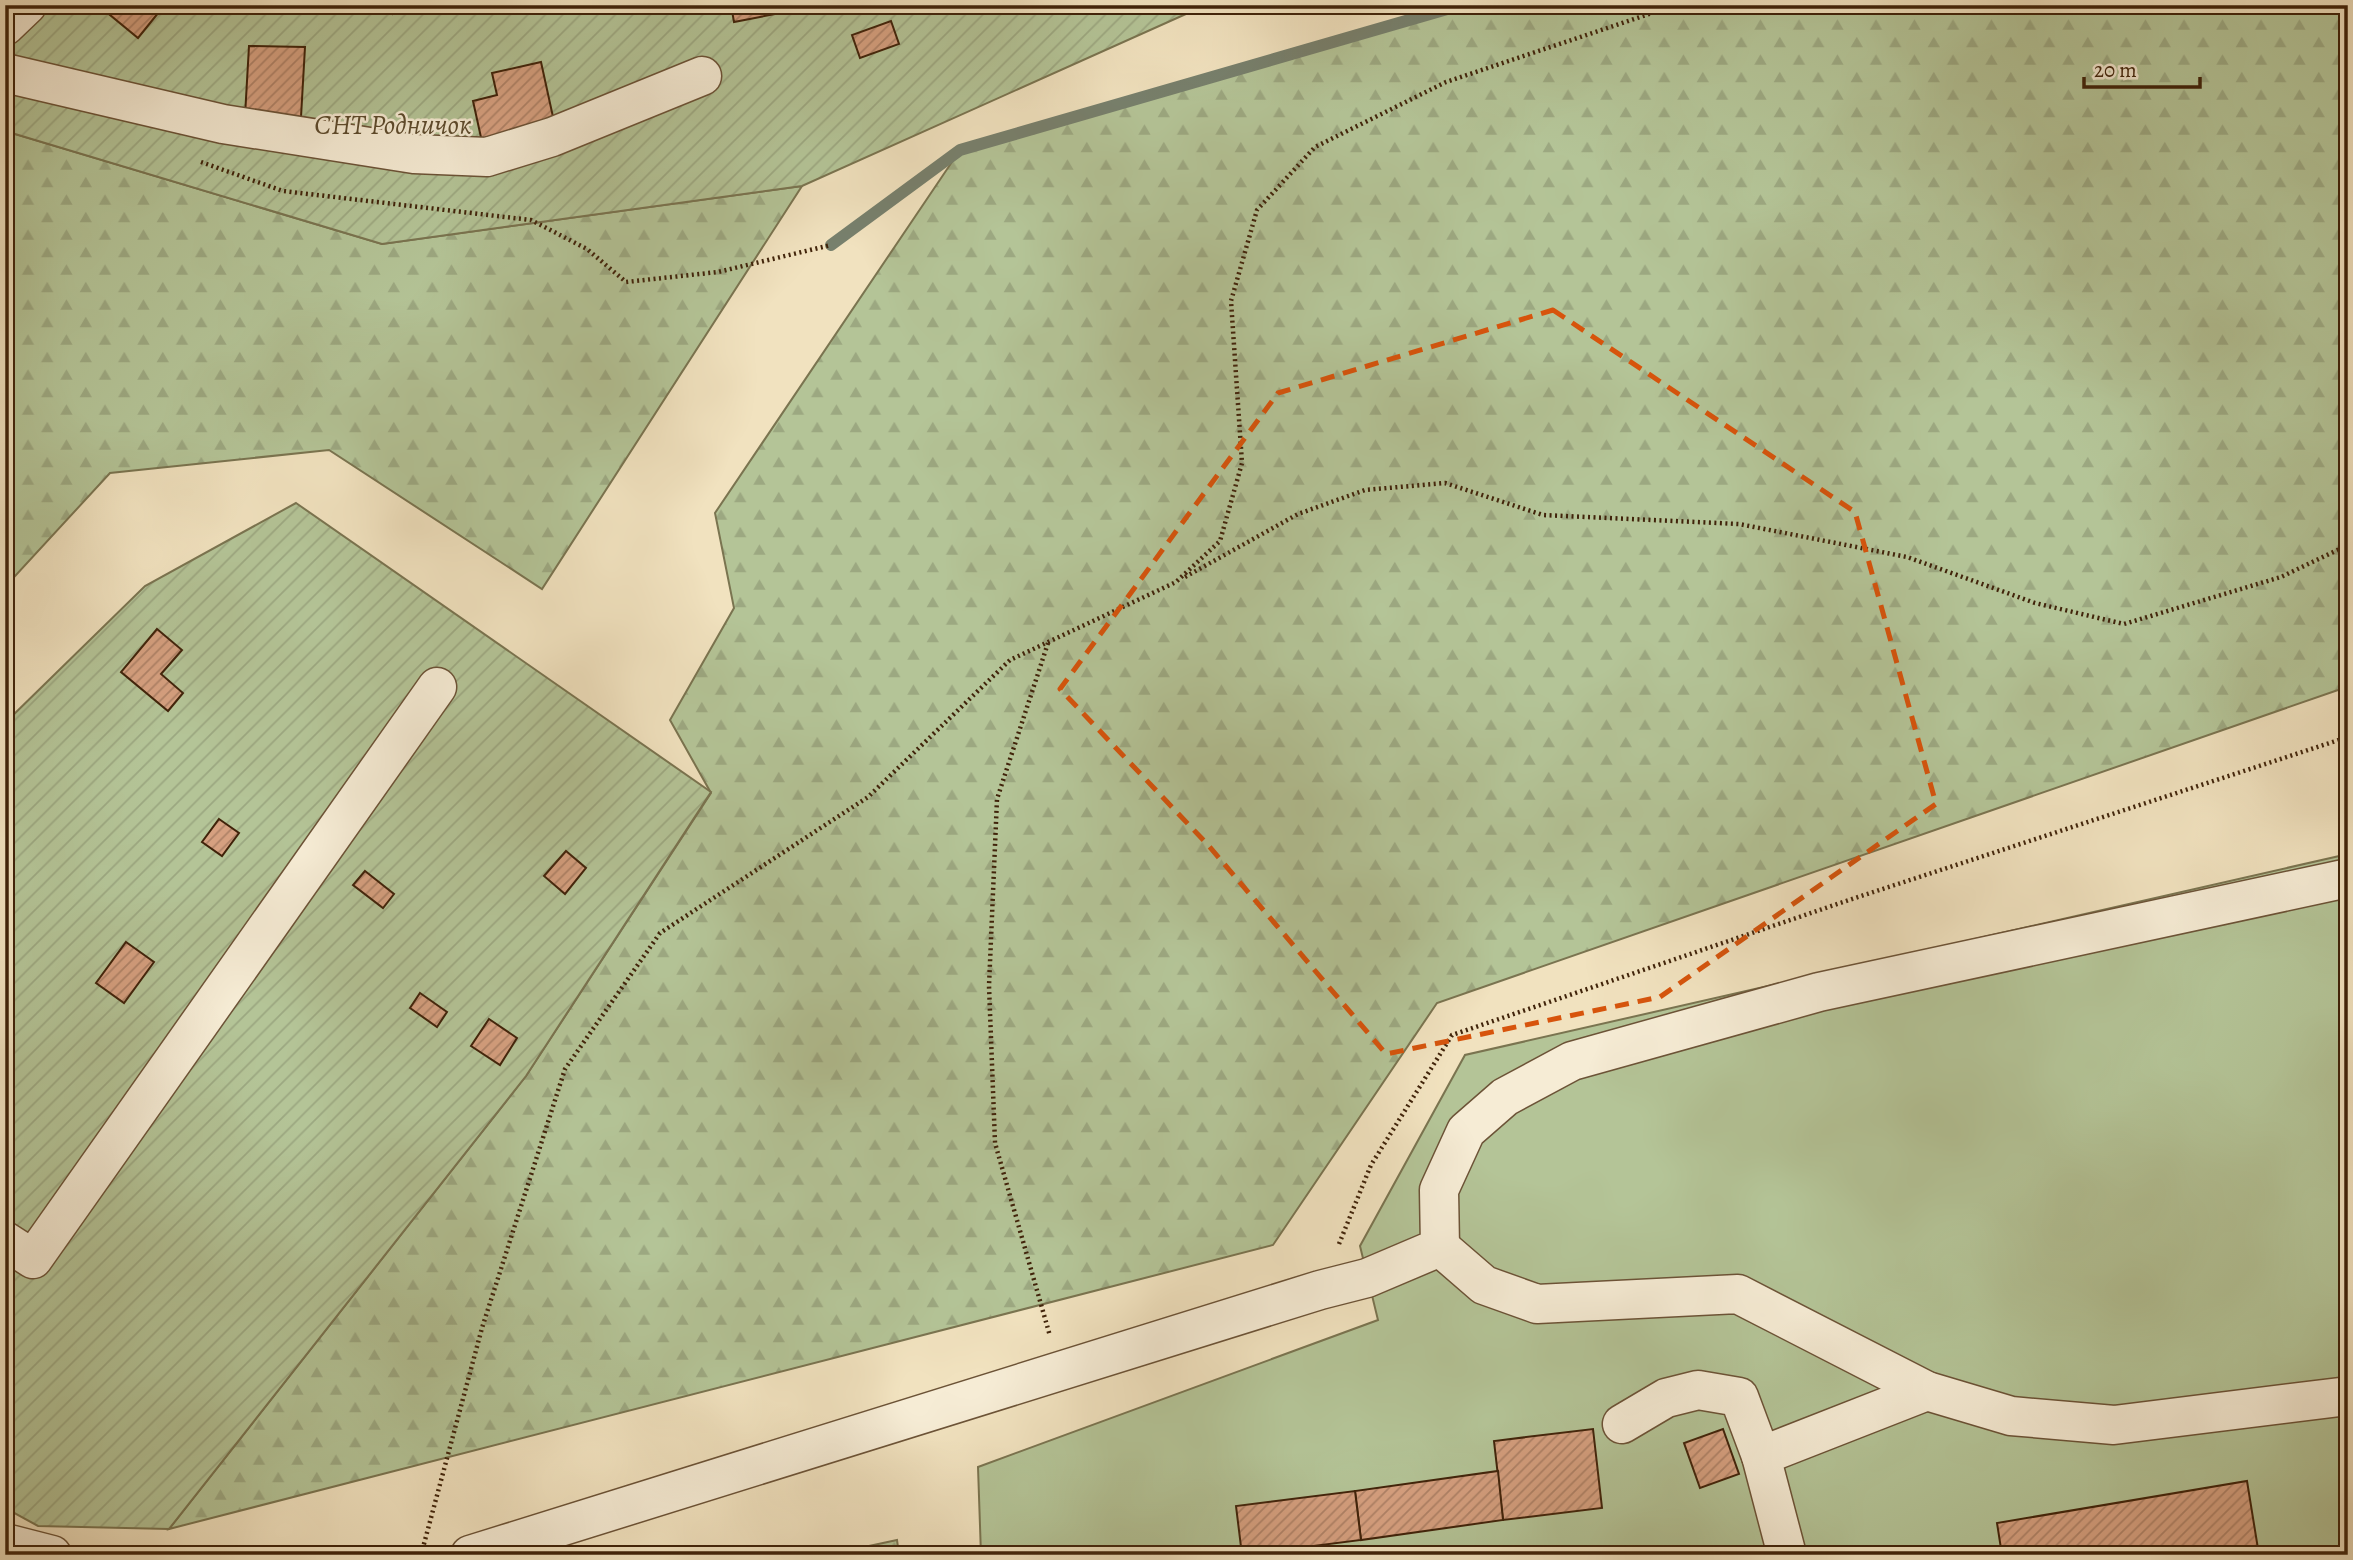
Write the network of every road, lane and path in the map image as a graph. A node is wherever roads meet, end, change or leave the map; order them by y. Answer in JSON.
{"nodes":[{"id":1,"x":27,"y":5,"type":"edge"},
{"id":2,"x":1676,"y":5,"type":"edge"},
{"id":3,"x":5,"y":26,"type":"edge"},
{"id":4,"x":5,"y":73,"type":"edge"},
{"id":5,"x":702,"y":76,"type":"dead end"},
{"id":6,"x":196,"y":160,"type":"dead end"},
{"id":7,"x":831,"y":245,"type":"dead end"},
{"id":8,"x":2348,"y":545,"type":"edge"},
{"id":9,"x":1176,"y":582,"type":"junction"},
{"id":10,"x":1049,"y":642,"type":"junction"},
{"id":11,"x":437,"y":687,"type":"dead end"},
{"id":12,"x":2348,"y":737,"type":"edge"},
{"id":13,"x":2348,"y":878,"type":"edge"},
{"id":14,"x":5,"y":1241,"type":"edge"},
{"id":15,"x":1440,"y":1247,"type":"junction"},
{"id":16,"x":1320,"y":1290,"type":"junction"},
{"id":17,"x":1060,"y":1372,"type":"junction"},
{"id":18,"x":1927,"y":1391,"type":"junction"},
{"id":19,"x":2348,"y":1396,"type":"edge"},
{"id":20,"x":1622,"y":1424,"type":"dead end"},
{"id":21,"x":1761,"y":1456,"type":"junction"},
{"id":22,"x":5,"y":1543,"type":"edge"},
{"id":23,"x":52,"y":1555,"type":"edge"},
{"id":24,"x":421,"y":1555,"type":"edge"},
{"id":25,"x":470,"y":1555,"type":"edge"},
{"id":26,"x":1787,"y":1555,"type":"edge"}],
"edges":[{"from":1,"to":3,"type":"street"},
{"from":2,"to":9,"type":"path"},
{"from":4,"to":5,"type":"street"},
{"from":6,"to":7,"type":"path"},
{"from":8,"to":9,"type":"path"},
{"from":9,"to":10,"type":"path"},
{"from":10,"to":17,"type":"path"},
{"from":10,"to":24,"type":"path"},
{"from":11,"to":14,"type":"street"},
{"from":12,"to":16,"type":"path"},
{"from":13,"to":15,"type":"street"},
{"from":15,"to":16,"type":"street"},
{"from":15,"to":18,"type":"street"},
{"from":16,"to":17,"type":"street"},
{"from":17,"to":25,"type":"street"},
{"from":18,"to":19,"type":"street"},
{"from":18,"to":21,"type":"street"},
{"from":20,"to":21,"type":"street"},
{"from":21,"to":26,"type":"street"},
{"from":22,"to":23,"type":"street"}]}
